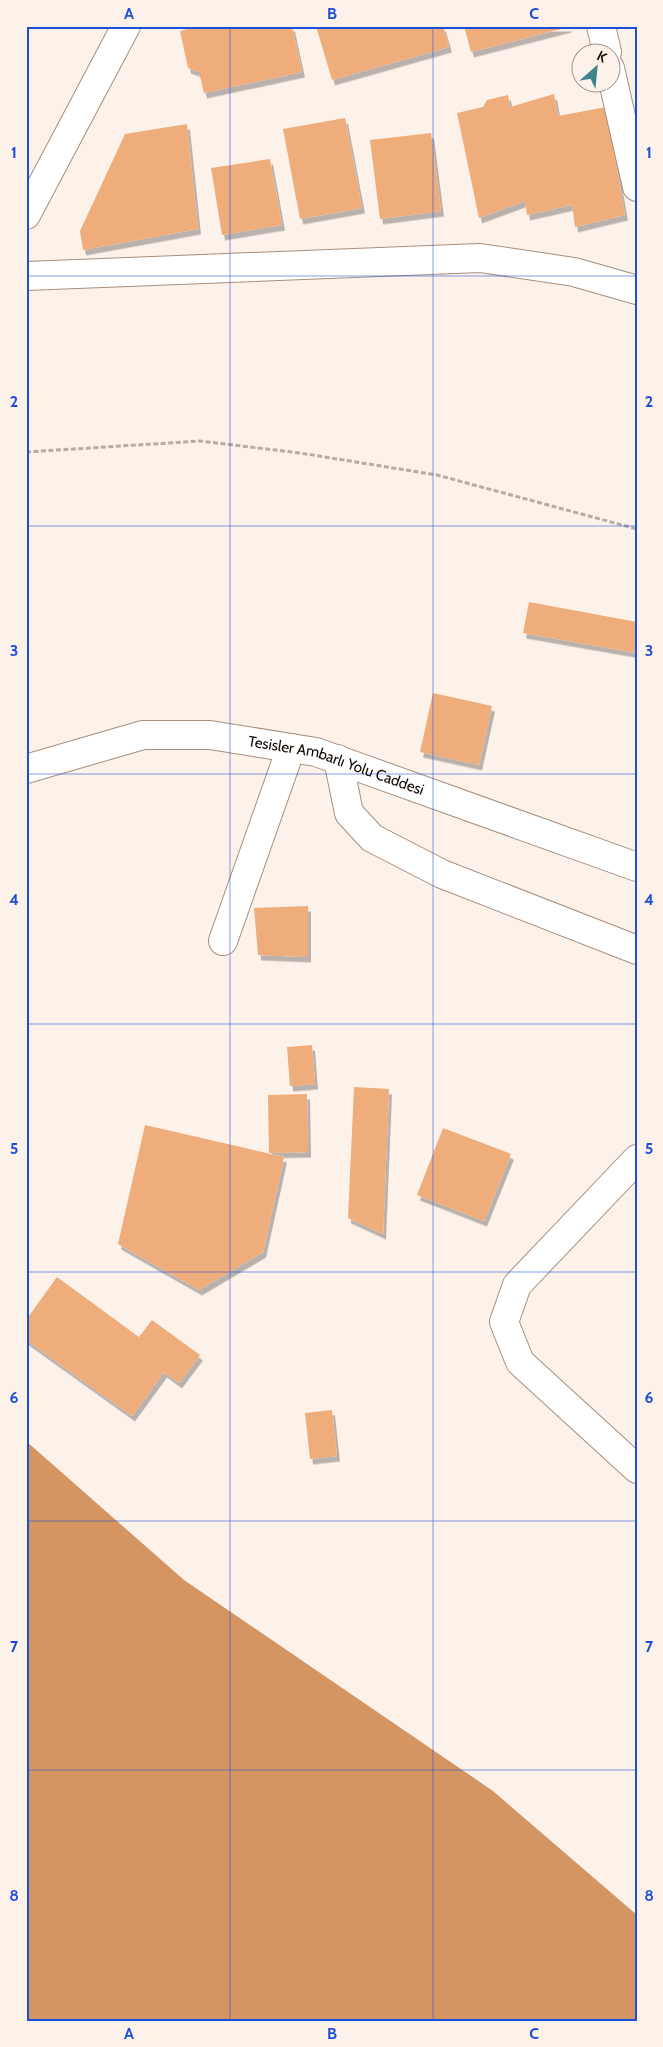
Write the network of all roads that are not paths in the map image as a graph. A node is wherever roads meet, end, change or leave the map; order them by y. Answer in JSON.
{"nodes":[{"id":1,"x":126,"y":26,"type":"edge"},
{"id":2,"x":601,"y":26,"type":"edge"},
{"id":3,"x":605,"y":42,"type":"edge"},
{"id":4,"x":615,"y":92,"type":"edge"},
{"id":5,"x":637,"y":187,"type":"edge"},
{"id":6,"x":26,"y":216,"type":"edge"},
{"id":7,"x":26,"y":276,"type":"edge"},
{"id":8,"x":637,"y":290,"type":"edge"},
{"id":9,"x":291,"y":748,"type":"junction"},
{"id":10,"x":338,"y":759,"type":"junction"},
{"id":11,"x":26,"y":769,"type":"edge"},
{"id":12,"x":637,"y":867,"type":"edge"},
{"id":13,"x":222,"y":941,"type":"dead end"},
{"id":14,"x":637,"y":950,"type":"edge"},
{"id":15,"x":637,"y":1159,"type":"edge"},
{"id":16,"x":637,"y":1468,"type":"edge"}],
"edges":[{"from":1,"to":6,"type":"street"},
{"from":2,"to":3,"type":"street"},
{"from":4,"to":5,"type":"street"},
{"from":7,"to":8,"type":"street"},
{"from":9,"to":10,"type":"street","name":"Tesisler Ambarlı Yolu Caddesi"},
{"from":9,"to":11,"type":"street","name":"Tesisler Ambarlı Yolu Caddesi"},
{"from":9,"to":13,"type":"street"},
{"from":10,"to":12,"type":"street","name":"Tesisler Ambarlı Yolu Caddesi"},
{"from":10,"to":14,"type":"street"},
{"from":15,"to":16,"type":"street"}]}
